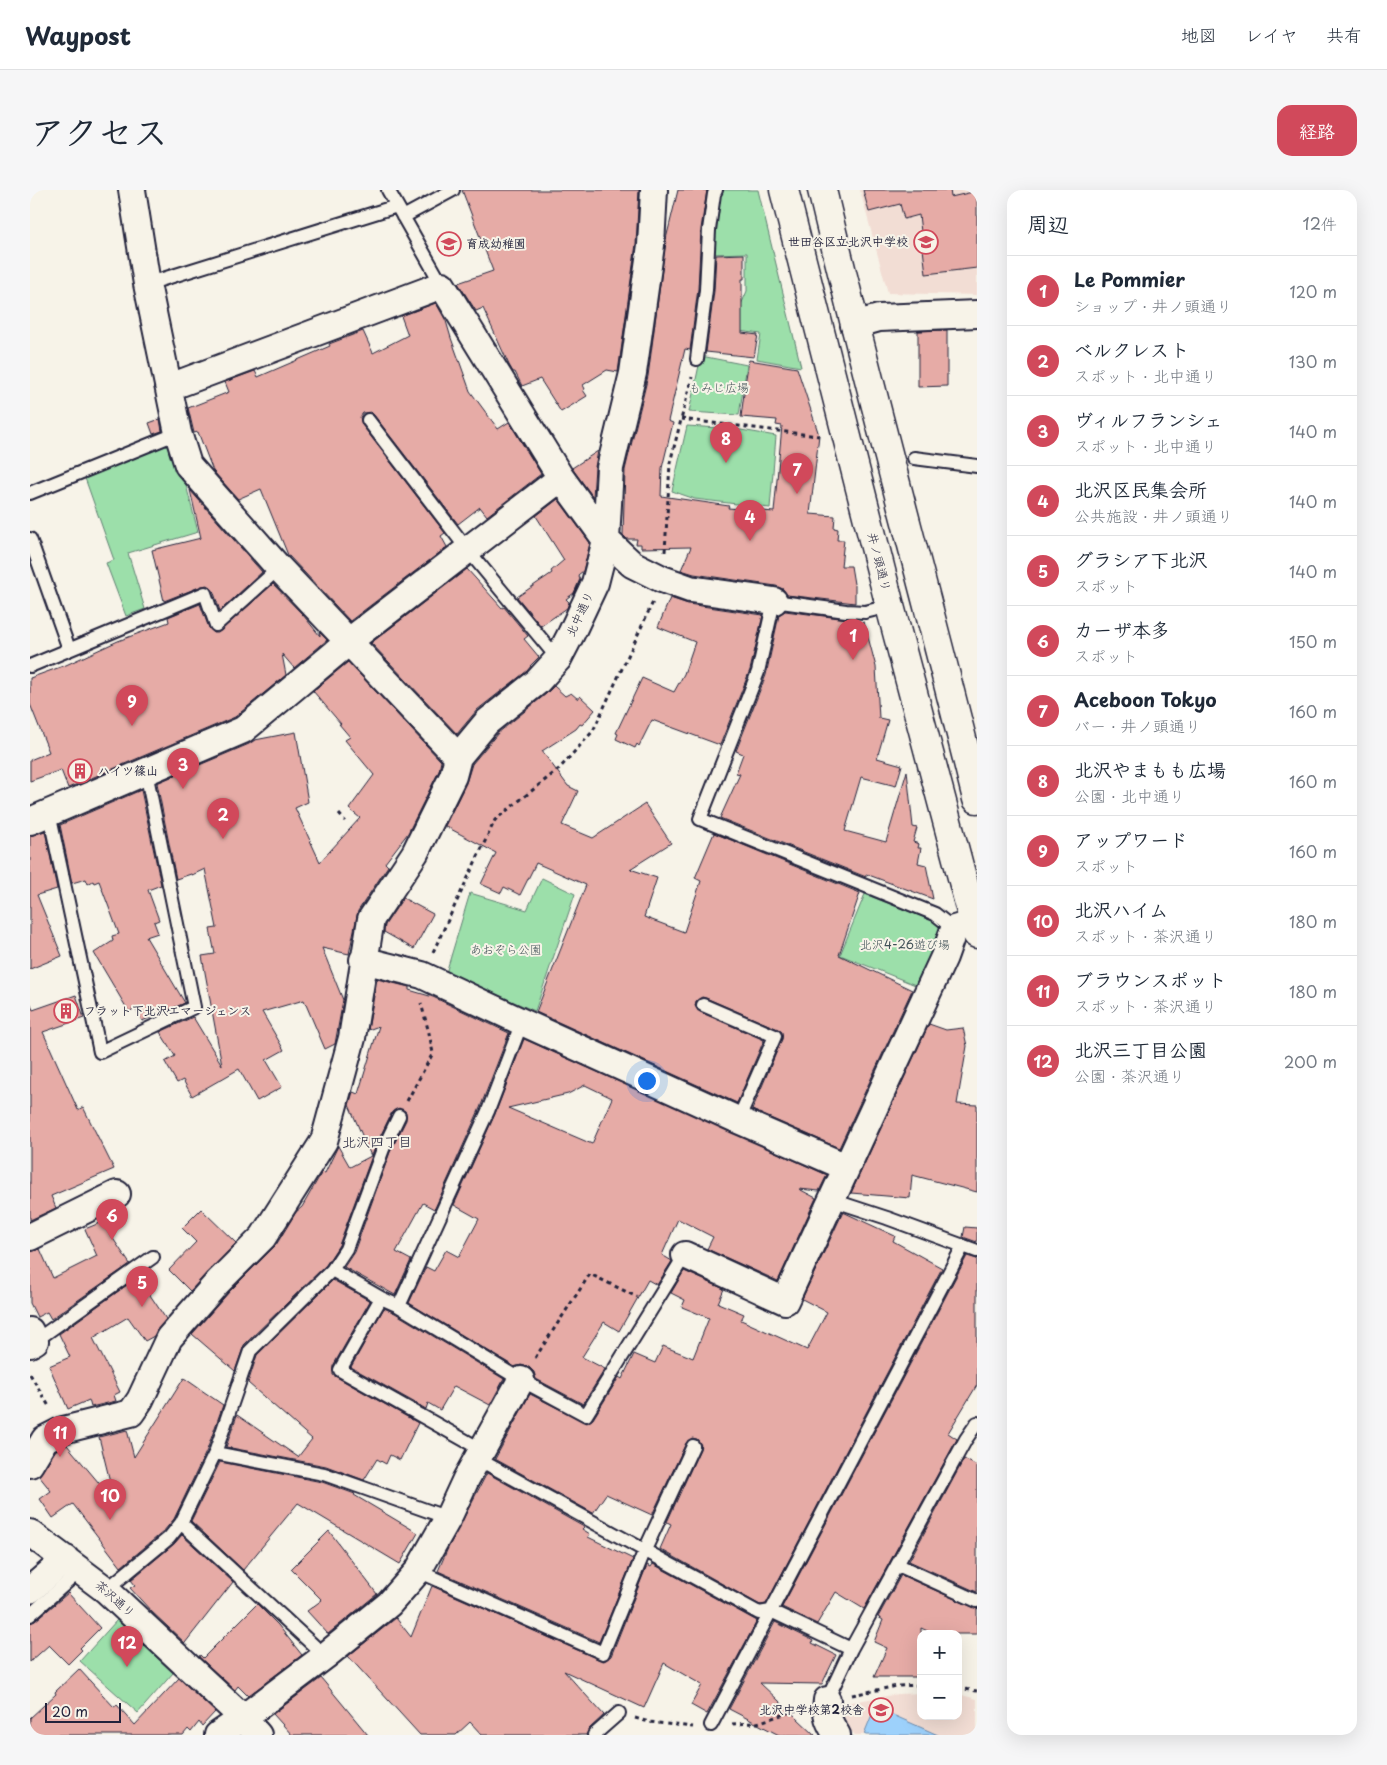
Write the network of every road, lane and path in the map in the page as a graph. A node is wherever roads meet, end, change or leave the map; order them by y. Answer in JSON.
{"nodes":[{"id":1,"x":132,"y":190,"type":"edge"},
{"id":2,"x":388,"y":190,"type":"edge"},
{"id":3,"x":453,"y":190,"type":"edge"},
{"id":4,"x":654,"y":190,"type":"edge"},
{"id":5,"x":716,"y":190,"type":"edge"},
{"id":6,"x":784,"y":190,"type":"edge"},
{"id":7,"x":822,"y":190,"type":"edge"},
{"id":8,"x":400,"y":211,"type":"junction"},
{"id":9,"x":148,"y":284,"type":"junction"},
{"id":10,"x":442,"y":285,"type":"junction"},
{"id":11,"x":977,"y":314,"type":"edge"},
{"id":12,"x":854,"y":326,"type":"junction"},
{"id":13,"x":697,"y":359,"type":"joint"},
{"id":14,"x":170,"y":386,"type":"junction"},
{"id":15,"x":681,"y":419,"type":"junction"},
{"id":16,"x":368,"y":420,"type":"dead end"},
{"id":17,"x":178,"y":433,"type":"junction"},
{"id":18,"x":820,"y":436,"type":"dead end"},
{"id":19,"x":914,"y":458,"type":"dead end"},
{"id":20,"x":977,"y":466,"type":"edge"},
{"id":21,"x":561,"y":478,"type":"junction"},
{"id":22,"x":30,"y":493,"type":"edge"},
{"id":23,"x":606,"y":540,"type":"junction"},
{"id":24,"x":30,"y":542,"type":"edge"},
{"id":25,"x":467,"y":549,"type":"junction"},
{"id":26,"x":279,"y":568,"type":"junction"},
{"id":27,"x":662,"y":579,"type":"junction"},
{"id":28,"x":774,"y":601,"type":"junction"},
{"id":29,"x":890,"y":606,"type":"junction"},
{"id":30,"x":348,"y":642,"type":"junction"},
{"id":31,"x":69,"y":649,"type":"junction"},
{"id":32,"x":558,"y":659,"type":"junction"},
{"id":33,"x":30,"y":666,"type":"edge"},
{"id":34,"x":458,"y":757,"type":"junction"},
{"id":35,"x":146,"y":772,"type":"junction"},
{"id":36,"x":977,"y":799,"type":"edge"},
{"id":37,"x":339,"y":814,"type":"dead end"},
{"id":38,"x":40,"y":817,"type":"edge"},
{"id":39,"x":344,"y":821,"type":"dead end"},
{"id":40,"x":968,"y":928,"type":"edge"},
{"id":41,"x":363,"y":968,"type":"junction"},
{"id":42,"x":422,"y":975,"type":"junction"},
{"id":43,"x":703,"y":1005,"type":"dead end"},
{"id":44,"x":522,"y":1022,"type":"junction"},
{"id":45,"x":400,"y":1116,"type":"joint"},
{"id":46,"x":738,"y":1120,"type":"junction"},
{"id":47,"x":846,"y":1167,"type":"junction"},
{"id":48,"x":117,"y":1194,"type":"dead end"},
{"id":49,"x":832,"y":1200,"type":"junction"},
{"id":50,"x":30,"y":1237,"type":"edge"},
{"id":51,"x":963,"y":1246,"type":"junction"},
{"id":52,"x":977,"y":1251,"type":"edge"},
{"id":53,"x":685,"y":1255,"type":"joint"},
{"id":54,"x":153,"y":1257,"type":"dead end"},
{"id":55,"x":332,"y":1270,"type":"junction"},
{"id":56,"x":381,"y":1298,"type":"junction"},
{"id":57,"x":399,"y":1306,"type":"junction"},
{"id":58,"x":654,"y":1306,"type":"junction"},
{"id":59,"x":32,"y":1339,"type":"edge"},
{"id":60,"x":30,"y":1374,"type":"edge"},
{"id":61,"x":521,"y":1380,"type":"junction"},
{"id":62,"x":977,"y":1423,"type":"edge"},
{"id":63,"x":54,"y":1434,"type":"junction"},
{"id":64,"x":693,"y":1446,"type":"dead end"},
{"id":65,"x":215,"y":1454,"type":"junction"},
{"id":66,"x":480,"y":1455,"type":"junction"},
{"id":67,"x":30,"y":1464,"type":"edge"},
{"id":68,"x":448,"y":1518,"type":"junction"},
{"id":69,"x":181,"y":1523,"type":"junction"},
{"id":70,"x":30,"y":1532,"type":"edge"},
{"id":71,"x":644,"y":1552,"type":"junction"},
{"id":72,"x":73,"y":1564,"type":"junction"},
{"id":73,"x":898,"y":1565,"type":"junction"},
{"id":74,"x":418,"y":1572,"type":"junction"},
{"id":75,"x":30,"y":1590,"type":"edge"},
{"id":76,"x":106,"y":1590,"type":"junction"},
{"id":77,"x":977,"y":1601,"type":"edge"},
{"id":78,"x":771,"y":1610,"type":"junction"},
{"id":79,"x":30,"y":1615,"type":"edge"},
{"id":80,"x":851,"y":1649,"type":"junction"},
{"id":81,"x":325,"y":1656,"type":"junction"},
{"id":82,"x":917,"y":1686,"type":"edge"},
{"id":83,"x":962,"y":1689,"type":"edge"},
{"id":84,"x":977,"y":1692,"type":"edge"},
{"id":85,"x":826,"y":1700,"type":"junction"},
{"id":86,"x":618,"y":1713,"type":"dead end"},
{"id":87,"x":711,"y":1725,"type":"dead end"},
{"id":88,"x":250,"y":1727,"type":"edge"},
{"id":89,"x":218,"y":1735,"type":"edge"},
{"id":90,"x":594,"y":1735,"type":"edge"},
{"id":91,"x":837,"y":1735,"type":"edge"}],
"edges":[{"from":1,"to":9,"type":"street"},
{"from":2,"to":8,"type":"lane"},
{"from":3,"to":8,"type":"lane"},
{"from":4,"to":23,"type":"street","name":"北中通り"},
{"from":5,"to":13,"type":"lane"},
{"from":6,"to":29,"type":"main road","name":"井ノ頭通り"},
{"from":7,"to":12,"type":"main road"},
{"from":8,"to":9,"type":"lane"},
{"from":8,"to":10,"type":"lane"},
{"from":9,"to":14,"type":"street"},
{"from":10,"to":14,"type":"street"},
{"from":10,"to":21,"type":"street"},
{"from":11,"to":12,"type":"street"},
{"from":12,"to":36,"type":"main road"},
{"from":13,"to":15,"type":"path"},
{"from":14,"to":17,"type":"street"},
{"from":15,"to":18,"type":"path"},
{"from":15,"to":27,"type":"path"},
{"from":16,"to":25,"type":"lane"},
{"from":17,"to":22,"type":"lane"},
{"from":17,"to":26,"type":"street"},
{"from":19,"to":20,"type":"lane"},
{"from":21,"to":23,"type":"street"},
{"from":21,"to":25,"type":"street"},
{"from":23,"to":27,"type":"street"},
{"from":23,"to":32,"type":"street","name":"北中通り"},
{"from":24,"to":31,"type":"lane"},
{"from":25,"to":30,"type":"street"},
{"from":25,"to":32,"type":"lane"},
{"from":26,"to":30,"type":"street"},
{"from":26,"to":31,"type":"lane"},
{"from":27,"to":28,"type":"street"},
{"from":27,"to":42,"type":"path"},
{"from":28,"to":29,"type":"lane"},
{"from":28,"to":40,"type":"lane"},
{"from":29,"to":40,"type":"main road","name":"井ノ頭通り"},
{"from":30,"to":34,"type":"street"},
{"from":30,"to":35,"type":"street"},
{"from":31,"to":33,"type":"lane"},
{"from":32,"to":34,"type":"street","name":"北中通り"},
{"from":34,"to":41,"type":"street","name":"北中通り"},
{"from":35,"to":38,"type":"street"},
{"from":35,"to":38,"type":"lane"},
{"from":37,"to":39,"type":"path"},
{"from":40,"to":47,"type":"street"},
{"from":41,"to":42,"type":"street"},
{"from":41,"to":63,"type":"street","name":"北中通り"},
{"from":42,"to":44,"type":"street"},
{"from":42,"to":45,"type":"path"},
{"from":43,"to":46,"type":"lane"},
{"from":44,"to":46,"type":"street"},
{"from":44,"to":57,"type":"lane"},
{"from":45,"to":55,"type":"lane"},
{"from":46,"to":47,"type":"street"},
{"from":47,"to":49,"type":"street"},
{"from":48,"to":50,"type":"street"},
{"from":49,"to":51,"type":"lane"},
{"from":49,"to":53,"type":"street"},
{"from":51,"to":52,"type":"lane"},
{"from":51,"to":78,"type":"lane"},
{"from":53,"to":58,"type":"lane"},
{"from":54,"to":59,"type":"lane"},
{"from":55,"to":56,"type":"lane"},
{"from":55,"to":65,"type":"lane"},
{"from":56,"to":57,"type":"lane"},
{"from":56,"to":66,"type":"lane"},
{"from":57,"to":61,"type":"lane"},
{"from":58,"to":61,"type":"path"},
{"from":58,"to":61,"type":"lane"},
{"from":60,"to":63,"type":"path"},
{"from":61,"to":66,"type":"street"},
{"from":62,"to":73,"type":"lane"},
{"from":63,"to":67,"type":"street"},
{"from":64,"to":71,"type":"lane"},
{"from":65,"to":68,"type":"lane"},
{"from":65,"to":69,"type":"lane"},
{"from":66,"to":68,"type":"street"},
{"from":66,"to":71,"type":"lane"},
{"from":68,"to":74,"type":"street"},
{"from":69,"to":76,"type":"lane"},
{"from":69,"to":81,"type":"lane"},
{"from":70,"to":72,"type":"street","name":"茶沢通り"},
{"from":71,"to":74,"type":"lane"},
{"from":71,"to":78,"type":"lane"},
{"from":72,"to":75,"type":"street"},
{"from":72,"to":76,"type":"street","name":"茶沢通り"},
{"from":72,"to":79,"type":"lane"},
{"from":73,"to":77,"type":"lane"},
{"from":73,"to":80,"type":"lane"},
{"from":74,"to":81,"type":"street"},
{"from":76,"to":88,"type":"street","name":"茶沢通り"},
{"from":78,"to":80,"type":"lane"},
{"from":78,"to":87,"type":"lane"},
{"from":80,"to":85,"type":"lane"},
{"from":81,"to":88,"type":"street"},
{"from":82,"to":85,"type":"path"},
{"from":83,"to":84,"type":"path"},
{"from":85,"to":91,"type":"street"},
{"from":86,"to":90,"type":"lane"},
{"from":88,"to":89,"type":"street"}]}
